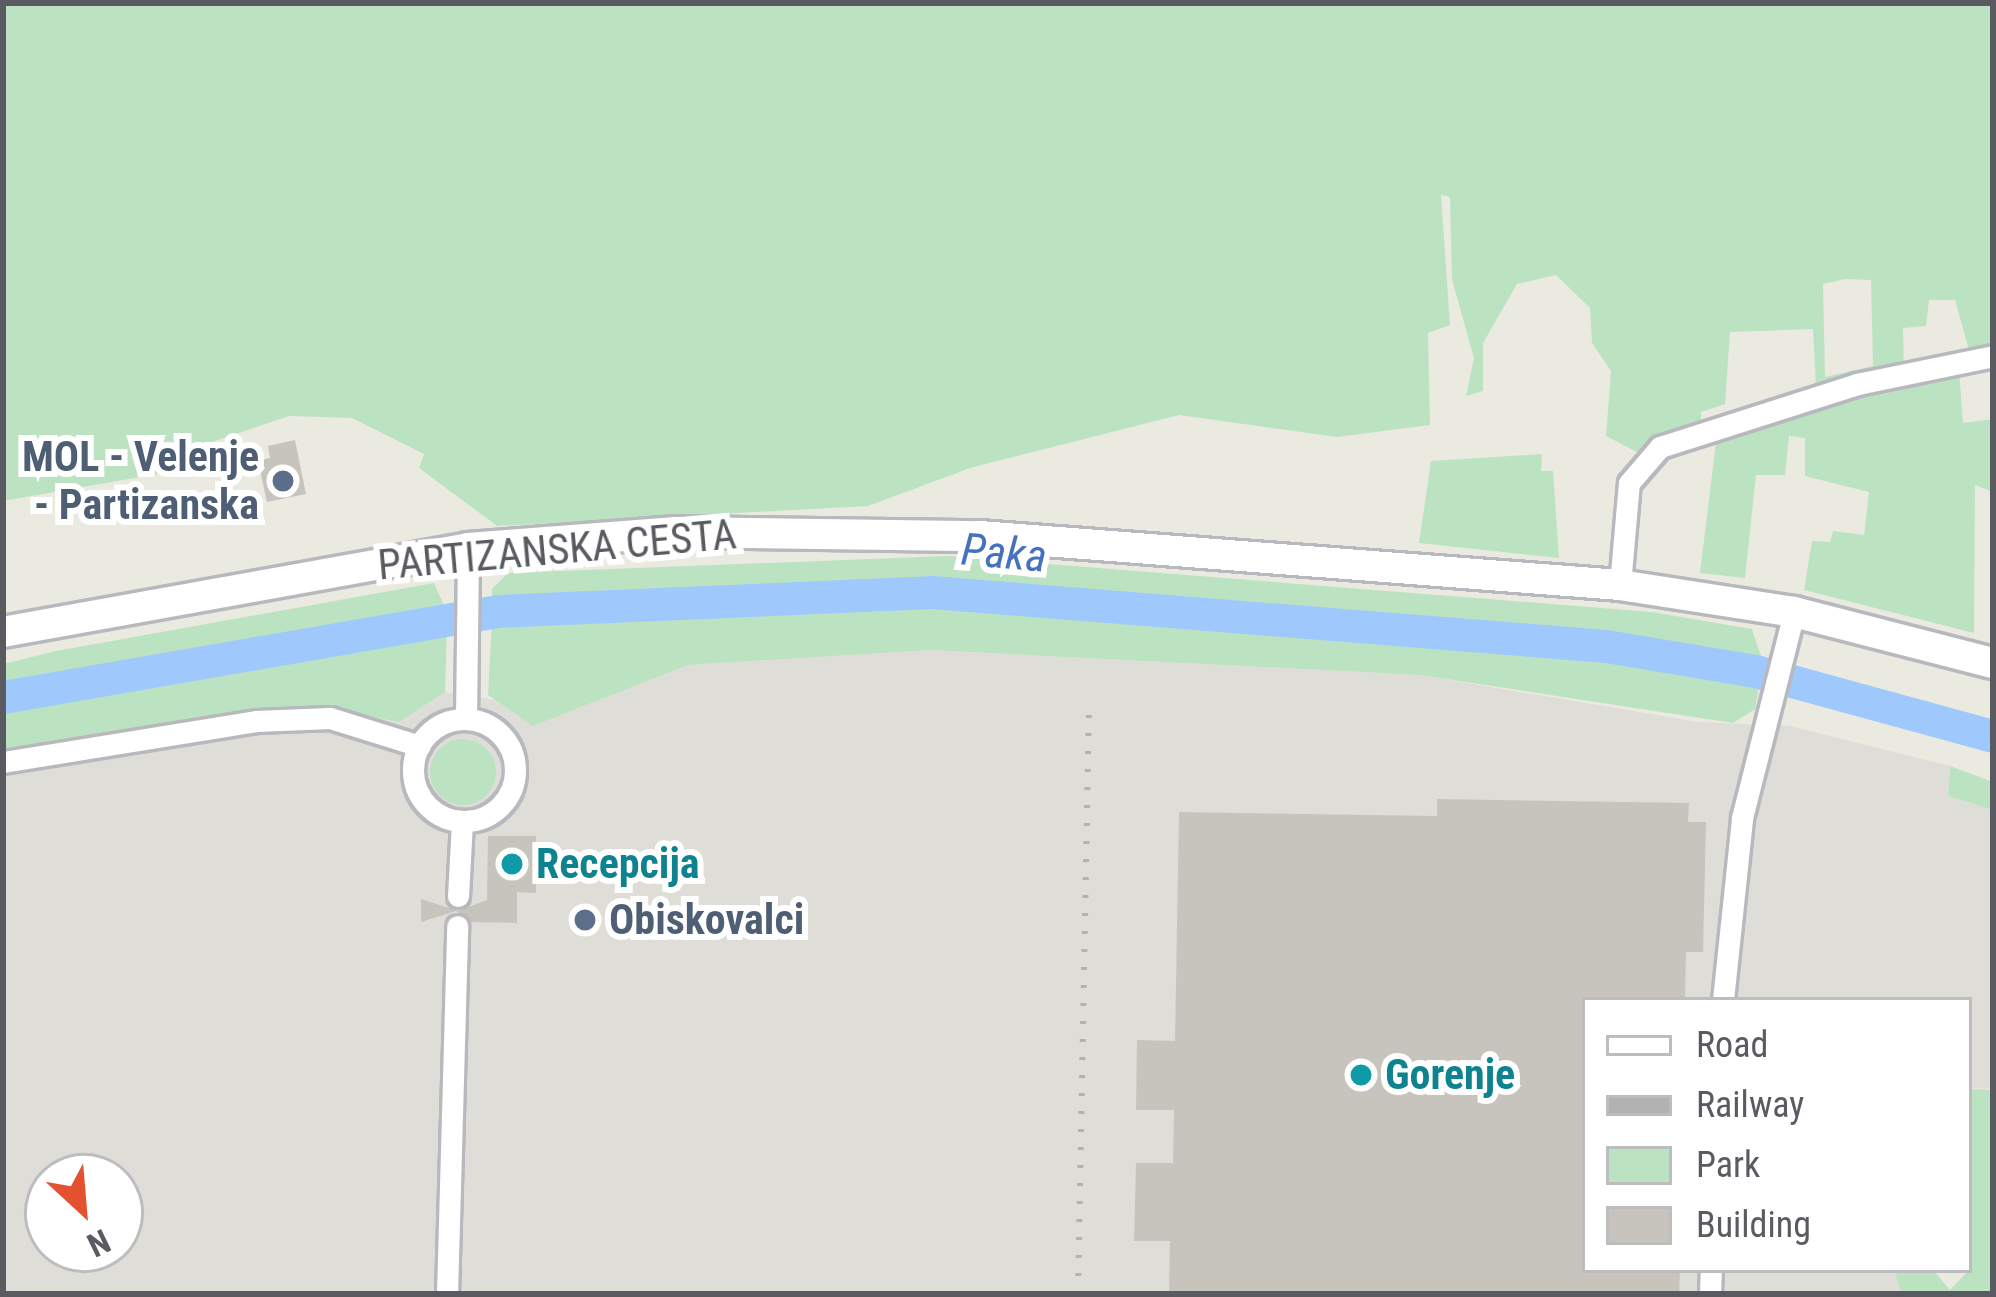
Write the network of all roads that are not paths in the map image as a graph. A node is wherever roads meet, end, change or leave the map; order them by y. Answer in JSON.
{"nodes":[{"id":1,"x":1993,"y":356,"type":"edge"},
{"id":2,"x":468,"y":548,"type":"junction"},
{"id":3,"x":1620,"y":585,"type":"junction"},
{"id":4,"x":1794,"y":612,"type":"junction"},
{"id":5,"x":3,"y":632,"type":"edge"},
{"id":6,"x":1993,"y":664,"type":"edge"},
{"id":7,"x":466,"y":719,"type":"junction"},
{"id":8,"x":420,"y":746,"type":"junction"},
{"id":9,"x":3,"y":762,"type":"edge"},
{"id":10,"x":463,"y":820,"type":"junction"},
{"id":11,"x":458,"y":896,"type":"dead end"},
{"id":12,"x":457,"y":926,"type":"dead end"},
{"id":13,"x":1723,"y":997,"type":"edge"},
{"id":14,"x":447,"y":1294,"type":"edge"}],
"edges":[{"from":1,"to":3,"type":"street"},
{"from":2,"to":3,"type":"main road","name":"PARTIZANSKA CESTA"},
{"from":2,"to":5,"type":"main road","name":"PARTIZANSKA CESTA"},
{"from":2,"to":7,"type":"street"},
{"from":3,"to":4,"type":"main road","name":"PARTIZANSKA CESTA"},
{"from":4,"to":6,"type":"main road","name":"PARTIZANSKA CESTA"},
{"from":4,"to":13,"type":"street"},
{"from":7,"to":8,"type":"street"},
{"from":7,"to":10,"type":"street"},
{"from":8,"to":9,"type":"street"},
{"from":8,"to":10,"type":"street"},
{"from":10,"to":11,"type":"street"},
{"from":12,"to":14,"type":"street"}]}
